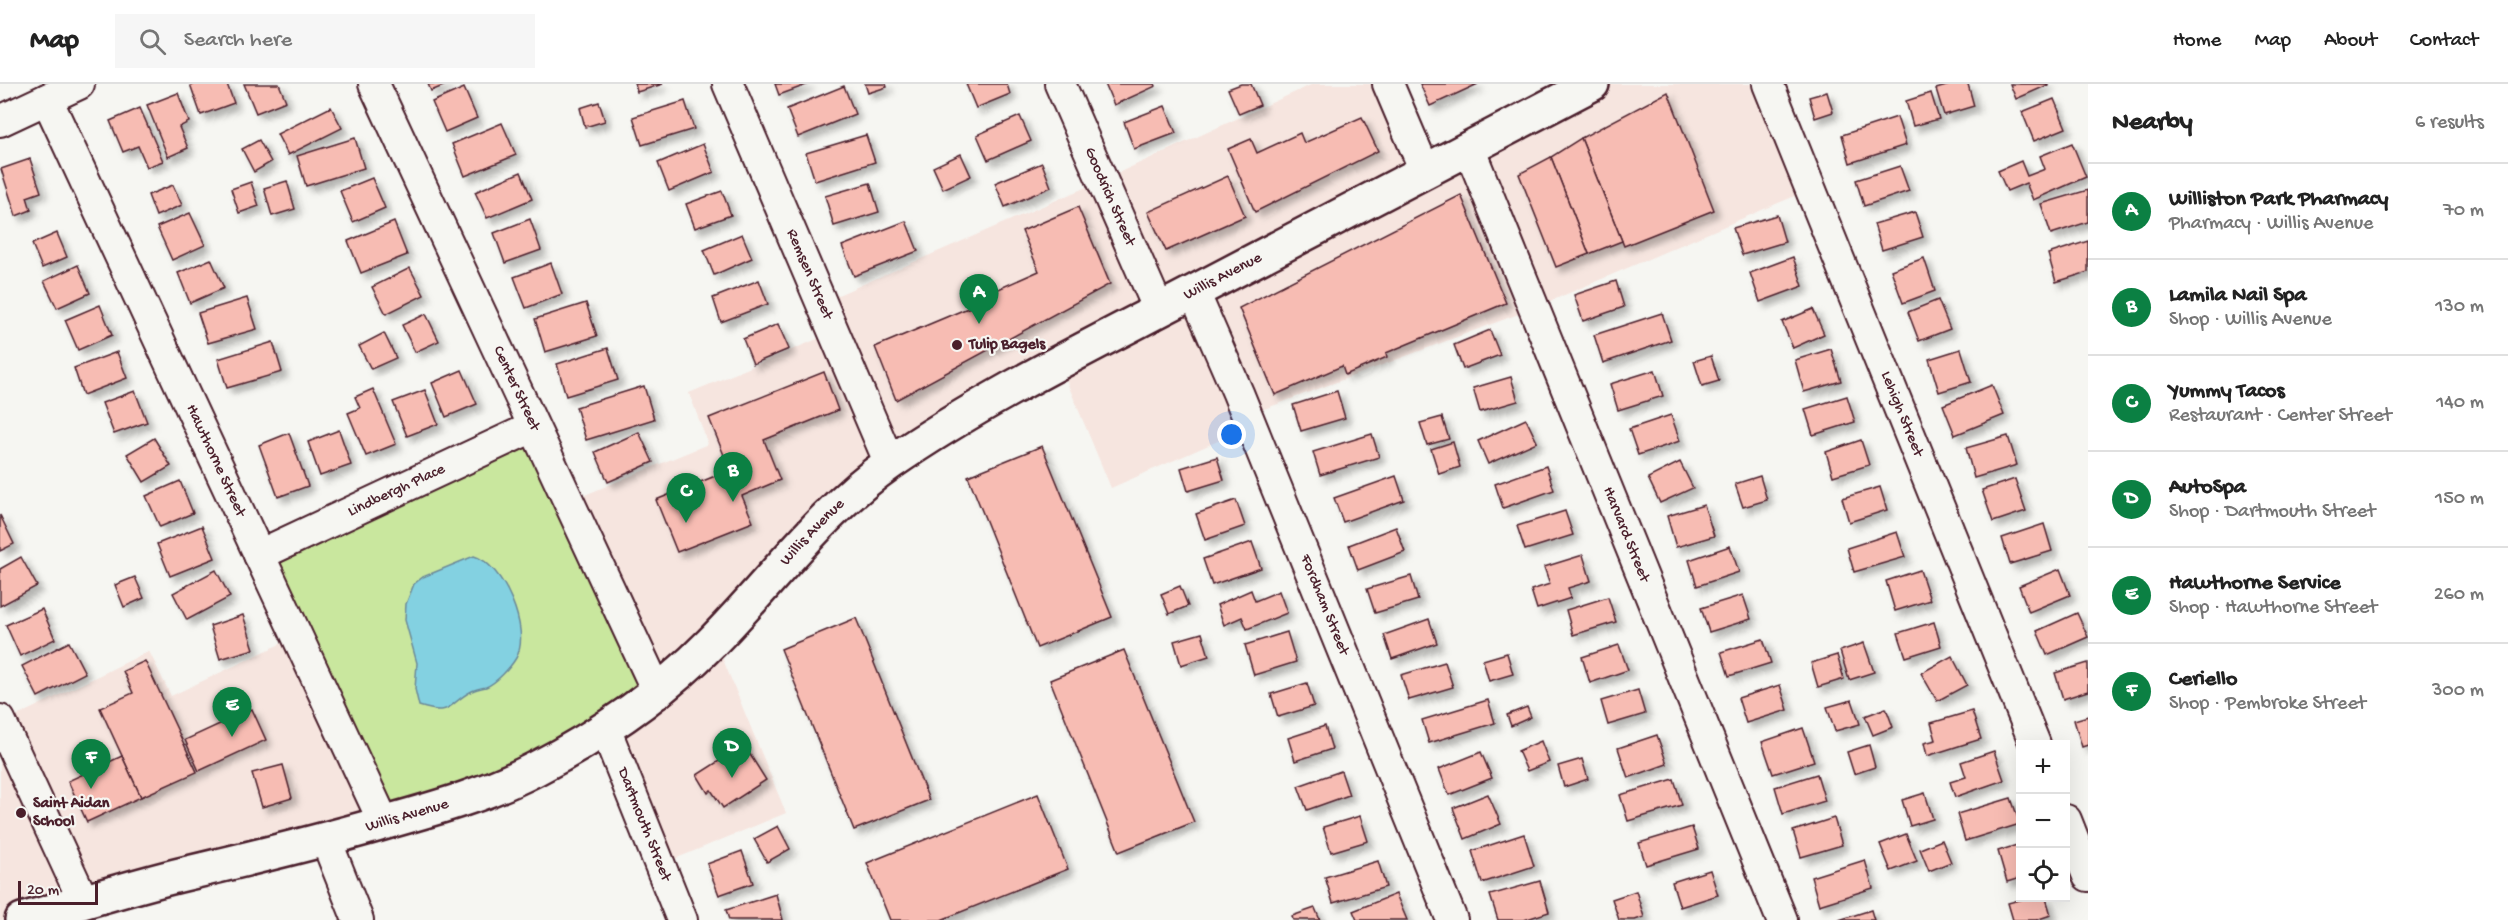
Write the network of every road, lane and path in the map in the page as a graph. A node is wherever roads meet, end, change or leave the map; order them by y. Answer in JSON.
{"nodes":[{"id":1,"x":79,"y":84,"type":"edge"},
{"id":2,"x":374,"y":84,"type":"edge"},
{"id":3,"x":728,"y":84,"type":"edge"},
{"id":4,"x":1060,"y":84,"type":"edge"},
{"id":5,"x":1388,"y":84,"type":"edge"},
{"id":6,"x":1592,"y":84,"type":"edge"},
{"id":7,"x":1768,"y":84,"type":"edge"},
{"id":8,"x":47,"y":99,"type":"junction"},
{"id":9,"x":0,"y":121,"type":"edge"},
{"id":10,"x":1469,"y":148,"type":"junction"},
{"id":11,"x":1425,"y":171,"type":"junction"},
{"id":12,"x":1194,"y":292,"type":"junction"},
{"id":13,"x":1159,"y":310,"type":"junction"},
{"id":14,"x":533,"y":427,"type":"junction"},
{"id":15,"x":890,"y":464,"type":"junction"},
{"id":16,"x":259,"y":555,"type":"junction"},
{"id":17,"x":657,"y":693,"type":"junction"},
{"id":18,"x":0,"y":720,"type":"edge"},
{"id":19,"x":605,"y":728,"type":"junction"},
{"id":20,"x":2033,"y":740,"type":"edge"},
{"id":21,"x":384,"y":823,"type":"junction"},
{"id":22,"x":2070,"y":830,"type":"edge"},
{"id":23,"x":326,"y":840,"type":"junction"},
{"id":24,"x":2088,"y":876,"type":"edge"},
{"id":25,"x":84,"y":902,"type":"junction"},
{"id":26,"x":27,"y":919,"type":"edge"},
{"id":27,"x":358,"y":920,"type":"edge"},
{"id":28,"x":682,"y":920,"type":"edge"},
{"id":29,"x":1452,"y":920,"type":"edge"},
{"id":30,"x":1782,"y":920,"type":"edge"}],
"edges":[{"from":1,"to":8,"type":"street"},
{"from":2,"to":14,"type":"street","name":"Center Street"},
{"from":3,"to":15,"type":"street","name":"Remsen Street"},
{"from":4,"to":13,"type":"street","name":"Goodrich Street"},
{"from":5,"to":11,"type":"street"},
{"from":6,"to":10,"type":"main road","name":"Willis Avenue"},
{"from":7,"to":20,"type":"street","name":"Lehigh Street"},
{"from":8,"to":9,"type":"street"},
{"from":8,"to":16,"type":"street","name":"Hawthorne Street"},
{"from":10,"to":11,"type":"main road","name":"Willis Avenue"},
{"from":10,"to":30,"type":"street","name":"Harvard Street"},
{"from":11,"to":12,"type":"main road","name":"Willis Avenue"},
{"from":12,"to":13,"type":"main road","name":"Willis Avenue"},
{"from":12,"to":29,"type":"street","name":"Fordham Street"},
{"from":13,"to":15,"type":"main road","name":"Willis Avenue"},
{"from":14,"to":16,"type":"street","name":"Lindbergh Place"},
{"from":14,"to":17,"type":"street","name":"Center Street"},
{"from":15,"to":17,"type":"main road","name":"Willis Avenue"},
{"from":16,"to":21,"type":"street","name":"Hawthorne Street"},
{"from":17,"to":19,"type":"main road","name":"Willis Avenue"},
{"from":18,"to":25,"type":"street"},
{"from":19,"to":21,"type":"main road","name":"Willis Avenue"},
{"from":19,"to":28,"type":"street","name":"Dartmouth Street"},
{"from":21,"to":23,"type":"main road","name":"Willis Avenue"},
{"from":22,"to":24,"type":"street"},
{"from":23,"to":25,"type":"main road","name":"Willis Avenue"},
{"from":23,"to":27,"type":"street"},
{"from":25,"to":26,"type":"main road","name":"Willis Avenue"}]}
